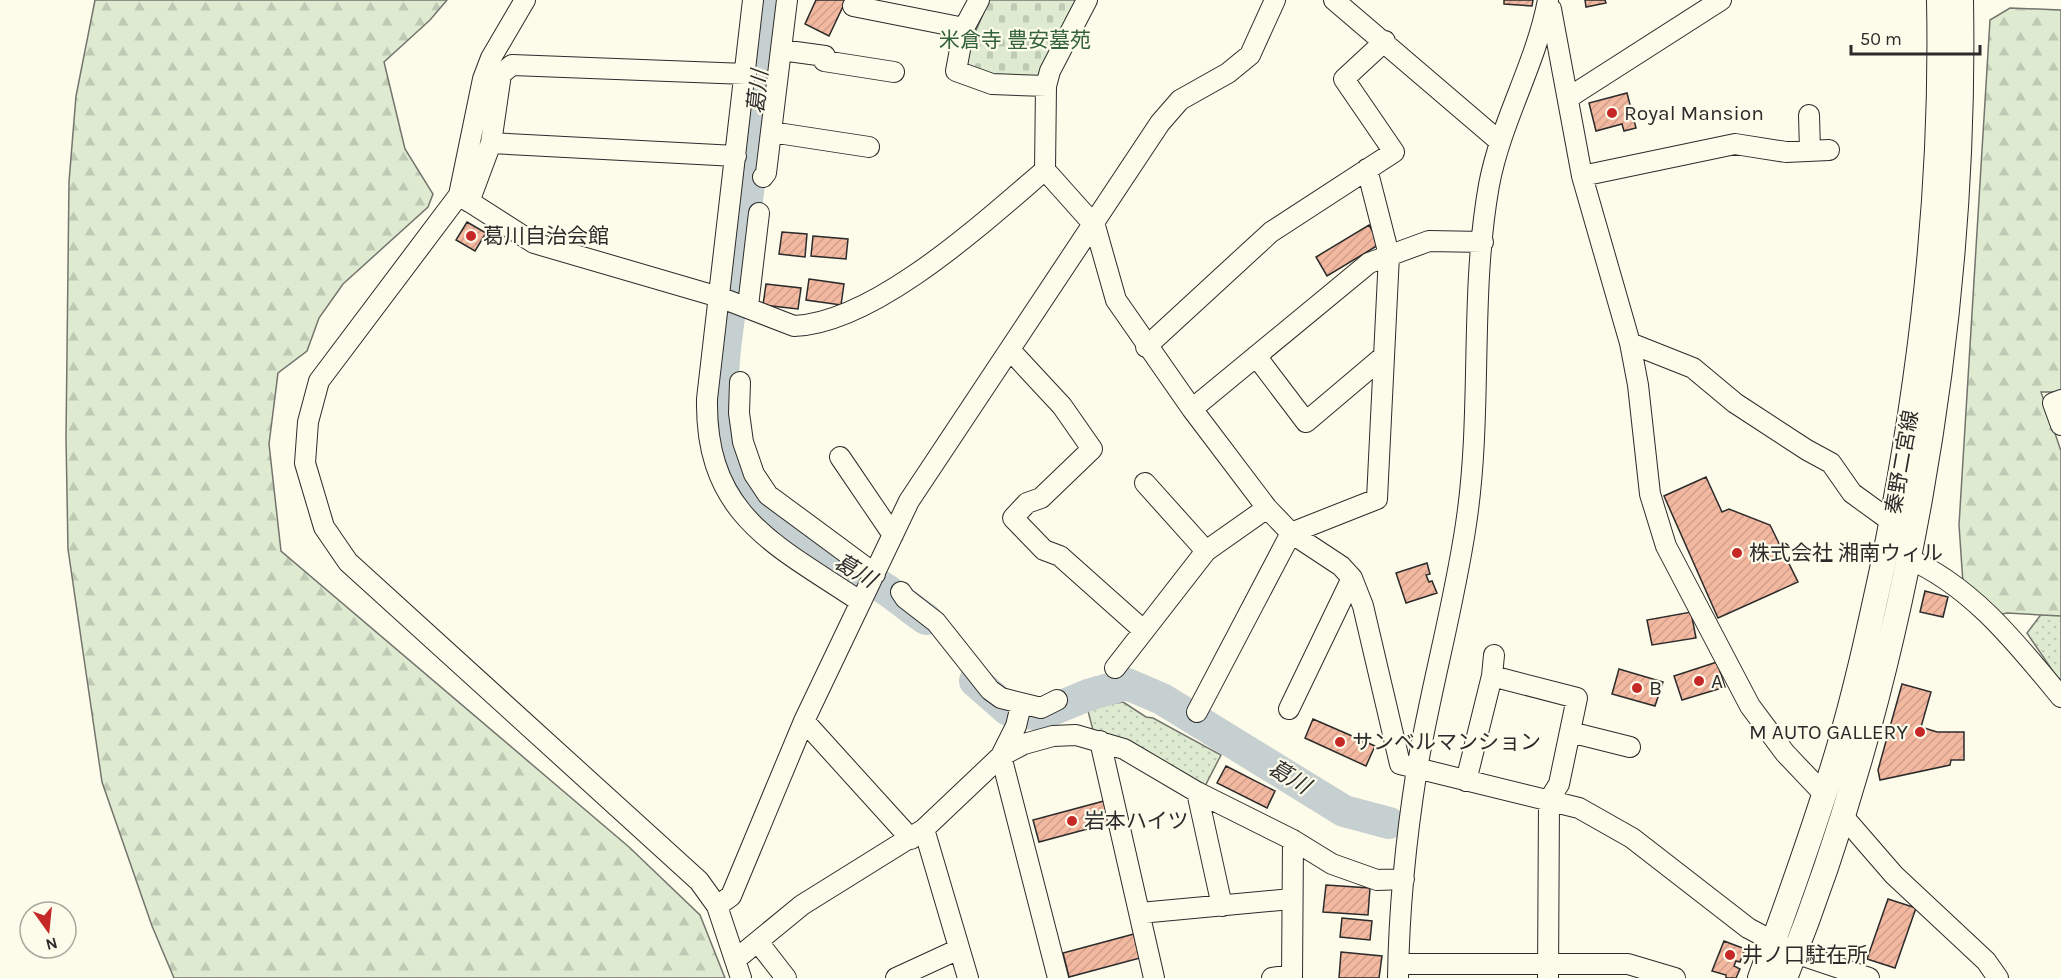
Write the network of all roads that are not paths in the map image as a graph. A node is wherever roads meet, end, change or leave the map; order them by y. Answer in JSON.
{"nodes":[{"id":1,"x":525,"y":0,"type":"edge"},
{"id":2,"x":753,"y":0,"type":"edge"},
{"id":3,"x":787,"y":0,"type":"edge"},
{"id":4,"x":979,"y":0,"type":"edge"},
{"id":5,"x":1087,"y":0,"type":"edge"},
{"id":6,"x":1275,"y":0,"type":"edge"},
{"id":7,"x":1334,"y":0,"type":"edge"},
{"id":8,"x":1548,"y":0,"type":"edge"},
{"id":9,"x":1721,"y":0,"type":"edge"},
{"id":10,"x":1939,"y":0,"type":"edge"},
{"id":11,"x":1961,"y":0,"type":"edge"},
{"id":12,"x":853,"y":6,"type":"dead end"},
{"id":13,"x":964,"y":28,"type":"junction"},
{"id":14,"x":1385,"y":41,"type":"junction"},
{"id":15,"x":781,"y":50,"type":"junction"},
{"id":16,"x":894,"y":72,"type":"dead end"},
{"id":17,"x":746,"y":74,"type":"junction"},
{"id":18,"x":1046,"y":86,"type":"junction"},
{"id":19,"x":1568,"y":98,"type":"junction"},
{"id":20,"x":1809,"y":115,"type":"dead end"},
{"id":21,"x":771,"y":132,"type":"junction"},
{"id":22,"x":1499,"y":141,"type":"junction"},
{"id":23,"x":491,"y":143,"type":"junction"},
{"id":24,"x":869,"y":147,"type":"dead end"},
{"id":25,"x":736,"y":156,"type":"junction"},
{"id":26,"x":1367,"y":169,"type":"junction"},
{"id":27,"x":1045,"y":170,"type":"junction"},
{"id":28,"x":1582,"y":176,"type":"junction"},
{"id":29,"x":763,"y":177,"type":"dead end"},
{"id":30,"x":464,"y":199,"type":"junction"},
{"id":31,"x":759,"y":213,"type":"dead end"},
{"id":32,"x":1095,"y":226,"type":"junction"},
{"id":33,"x":1483,"y":242,"type":"junction"},
{"id":34,"x":1389,"y":255,"type":"junction"},
{"id":35,"x":719,"y":297,"type":"junction"},
{"id":36,"x":748,"y":306,"type":"junction"},
{"id":37,"x":1630,"y":343,"type":"junction"},
{"id":38,"x":1146,"y":346,"type":"junction"},
{"id":39,"x":1010,"y":350,"type":"junction"},
{"id":40,"x":1256,"y":356,"type":"junction"},
{"id":41,"x":1384,"y":356,"type":"junction"},
{"id":42,"x":740,"y":382,"type":"dead end"},
{"id":43,"x":2061,"y":400,"type":"edge"},
{"id":44,"x":1192,"y":409,"type":"junction"},
{"id":45,"x":2061,"y":425,"type":"edge"},
{"id":46,"x":840,"y":457,"type":"dead end"},
{"id":47,"x":1144,"y":483,"type":"dead end"},
{"id":48,"x":1267,"y":508,"type":"junction"},
{"id":49,"x":1892,"y":522,"type":"junction"},
{"id":50,"x":1291,"y":532,"type":"junction"},
{"id":51,"x":893,"y":535,"type":"junction"},
{"id":52,"x":1206,"y":551,"type":"junction"},
{"id":53,"x":1907,"y":558,"type":"junction"},
{"id":54,"x":874,"y":575,"type":"junction"},
{"id":55,"x":1352,"y":578,"type":"junction"},
{"id":56,"x":901,"y":592,"type":"dead end"},
{"id":57,"x":861,"y":602,"type":"junction"},
{"id":58,"x":1143,"y":630,"type":"junction"},
{"id":59,"x":1494,"y":656,"type":"dead end"},
{"id":60,"x":1115,"y":669,"type":"dead end"},
{"id":61,"x":1492,"y":676,"type":"junction"},
{"id":62,"x":2061,"y":697,"type":"edge"},
{"id":63,"x":1058,"y":700,"type":"dead end"},
{"id":64,"x":1021,"y":705,"type":"junction"},
{"id":65,"x":1289,"y":709,"type":"dead end"},
{"id":66,"x":1197,"y":712,"type":"dead end"},
{"id":67,"x":804,"y":721,"type":"junction"},
{"id":68,"x":1570,"y":732,"type":"junction"},
{"id":69,"x":1100,"y":741,"type":"junction"},
{"id":70,"x":1630,"y":747,"type":"dead end"},
{"id":71,"x":1001,"y":756,"type":"junction"},
{"id":72,"x":1417,"y":770,"type":"junction"},
{"id":73,"x":1466,"y":781,"type":"junction"},
{"id":74,"x":1197,"y":792,"type":"junction"},
{"id":75,"x":1824,"y":794,"type":"junction"},
{"id":76,"x":1549,"y":800,"type":"junction"},
{"id":77,"x":1842,"y":815,"type":"junction"},
{"id":78,"x":917,"y":834,"type":"junction"},
{"id":79,"x":1293,"y":840,"type":"junction"},
{"id":80,"x":1404,"y":879,"type":"junction"},
{"id":81,"x":1291,"y":899,"type":"junction"},
{"id":82,"x":717,"y":906,"type":"junction"},
{"id":83,"x":1222,"y":906,"type":"junction"},
{"id":84,"x":1140,"y":913,"type":"junction"},
{"id":85,"x":758,"y":942,"type":"junction"},
{"id":86,"x":1773,"y":942,"type":"junction"},
{"id":87,"x":959,"y":949,"type":"junction"},
{"id":88,"x":1795,"y":953,"type":"junction"},
{"id":89,"x":738,"y":969,"type":"edge"},
{"id":90,"x":1399,"y":971,"type":"edge"},
{"id":91,"x":1548,"y":971,"type":"edge"},
{"id":92,"x":1292,"y":976,"type":"edge"},
{"id":93,"x":1862,"y":977,"type":"edge"},
{"id":94,"x":786,"y":978,"type":"edge"},
{"id":95,"x":896,"y":978,"type":"edge"},
{"id":96,"x":968,"y":978,"type":"edge"},
{"id":97,"x":1058,"y":978,"type":"edge"},
{"id":98,"x":1154,"y":978,"type":"edge"},
{"id":99,"x":1272,"y":978,"type":"edge"},
{"id":100,"x":1675,"y":978,"type":"edge"},
{"id":101,"x":1760,"y":978,"type":"edge"},
{"id":102,"x":1785,"y":978,"type":"edge"},
{"id":103,"x":1998,"y":978,"type":"edge"}],
"edges":[{"from":1,"to":30,"type":"street"},
{"from":2,"to":17,"type":"street"},
{"from":3,"to":15,"type":"street"},
{"from":4,"to":13,"type":"street"},
{"from":5,"to":18,"type":"street"},
{"from":6,"to":32,"type":"street"},
{"from":7,"to":14,"type":"street"},
{"from":8,"to":19,"type":"street"},
{"from":8,"to":22,"type":"street"},
{"from":9,"to":19,"type":"street"},
{"from":10,"to":49,"type":"main road","name":"秦野二宮線"},
{"from":11,"to":53,"type":"main road","name":"秦野二宮線"},
{"from":12,"to":13,"type":"street"},
{"from":13,"to":18,"type":"street"},
{"from":14,"to":22,"type":"street"},
{"from":14,"to":26,"type":"street"},
{"from":15,"to":16,"type":"street"},
{"from":15,"to":21,"type":"street"},
{"from":17,"to":23,"type":"street"},
{"from":17,"to":25,"type":"street"},
{"from":18,"to":27,"type":"street"},
{"from":19,"to":28,"type":"street"},
{"from":20,"to":28,"type":"street"},
{"from":21,"to":24,"type":"street"},
{"from":21,"to":29,"type":"street"},
{"from":22,"to":33,"type":"street"},
{"from":23,"to":25,"type":"street"},
{"from":23,"to":30,"type":"street"},
{"from":25,"to":35,"type":"street"},
{"from":26,"to":34,"type":"street"},
{"from":26,"to":38,"type":"street"},
{"from":27,"to":32,"type":"street"},
{"from":27,"to":36,"type":"street"},
{"from":28,"to":37,"type":"street"},
{"from":30,"to":35,"type":"street"},
{"from":30,"to":82,"type":"street"},
{"from":31,"to":36,"type":"street"},
{"from":32,"to":38,"type":"street"},
{"from":32,"to":39,"type":"street"},
{"from":33,"to":34,"type":"street"},
{"from":33,"to":72,"type":"street"},
{"from":34,"to":40,"type":"street"},
{"from":34,"to":41,"type":"street"},
{"from":35,"to":36,"type":"street"},
{"from":35,"to":57,"type":"street"},
{"from":37,"to":49,"type":"street"},
{"from":37,"to":75,"type":"street"},
{"from":38,"to":44,"type":"street"},
{"from":39,"to":51,"type":"street"},
{"from":39,"to":58,"type":"street"},
{"from":40,"to":41,"type":"street"},
{"from":40,"to":44,"type":"street"},
{"from":41,"to":50,"type":"street"},
{"from":42,"to":54,"type":"street"},
{"from":43,"to":45,"type":"street"},
{"from":44,"to":48,"type":"street"},
{"from":46,"to":51,"type":"street"},
{"from":47,"to":52,"type":"street"},
{"from":48,"to":50,"type":"street"},
{"from":48,"to":52,"type":"street"},
{"from":49,"to":75,"type":"main road","name":"秦野二宮線"},
{"from":50,"to":55,"type":"street"},
{"from":50,"to":66,"type":"street"},
{"from":51,"to":54,"type":"street"},
{"from":52,"to":58,"type":"street"},
{"from":53,"to":62,"type":"street"},
{"from":53,"to":77,"type":"main road","name":"秦野二宮線"},
{"from":54,"to":57,"type":"street"},
{"from":55,"to":65,"type":"street"},
{"from":55,"to":72,"type":"street"},
{"from":56,"to":64,"type":"street"},
{"from":57,"to":67,"type":"street"},
{"from":58,"to":60,"type":"street"},
{"from":59,"to":61,"type":"street"},
{"from":61,"to":68,"type":"street"},
{"from":61,"to":73,"type":"street"},
{"from":63,"to":64,"type":"street"},
{"from":64,"to":71,"type":"street"},
{"from":67,"to":78,"type":"street"},
{"from":67,"to":82,"type":"street"},
{"from":68,"to":70,"type":"street"},
{"from":68,"to":76,"type":"street"},
{"from":69,"to":71,"type":"street"},
{"from":69,"to":74,"type":"street"},
{"from":69,"to":84,"type":"street"},
{"from":71,"to":78,"type":"street"},
{"from":71,"to":97,"type":"street"},
{"from":72,"to":73,"type":"street"},
{"from":72,"to":80,"type":"street"},
{"from":73,"to":76,"type":"street"},
{"from":74,"to":79,"type":"street"},
{"from":74,"to":83,"type":"street"},
{"from":75,"to":86,"type":"main road","name":"秦野二宮線"},
{"from":76,"to":86,"type":"street"},
{"from":76,"to":91,"type":"street"},
{"from":77,"to":88,"type":"main road","name":"秦野二宮線"},
{"from":77,"to":103,"type":"street"},
{"from":78,"to":85,"type":"street"},
{"from":78,"to":87,"type":"street"},
{"from":79,"to":80,"type":"street"},
{"from":79,"to":81,"type":"street"},
{"from":80,"to":90,"type":"street"},
{"from":81,"to":83,"type":"street"},
{"from":81,"to":92,"type":"street"},
{"from":82,"to":89,"type":"street"},
{"from":83,"to":84,"type":"street"},
{"from":84,"to":98,"type":"street"},
{"from":85,"to":89,"type":"street"},
{"from":85,"to":94,"type":"street"},
{"from":86,"to":88,"type":"street"},
{"from":86,"to":101,"type":"main road","name":"秦野二宮線"},
{"from":87,"to":95,"type":"street"},
{"from":87,"to":96,"type":"street"},
{"from":88,"to":93,"type":"street"},
{"from":88,"to":102,"type":"main road","name":"秦野二宮線"},
{"from":90,"to":91,"type":"street"},
{"from":91,"to":100,"type":"street"},
{"from":92,"to":99,"type":"street"}]}
